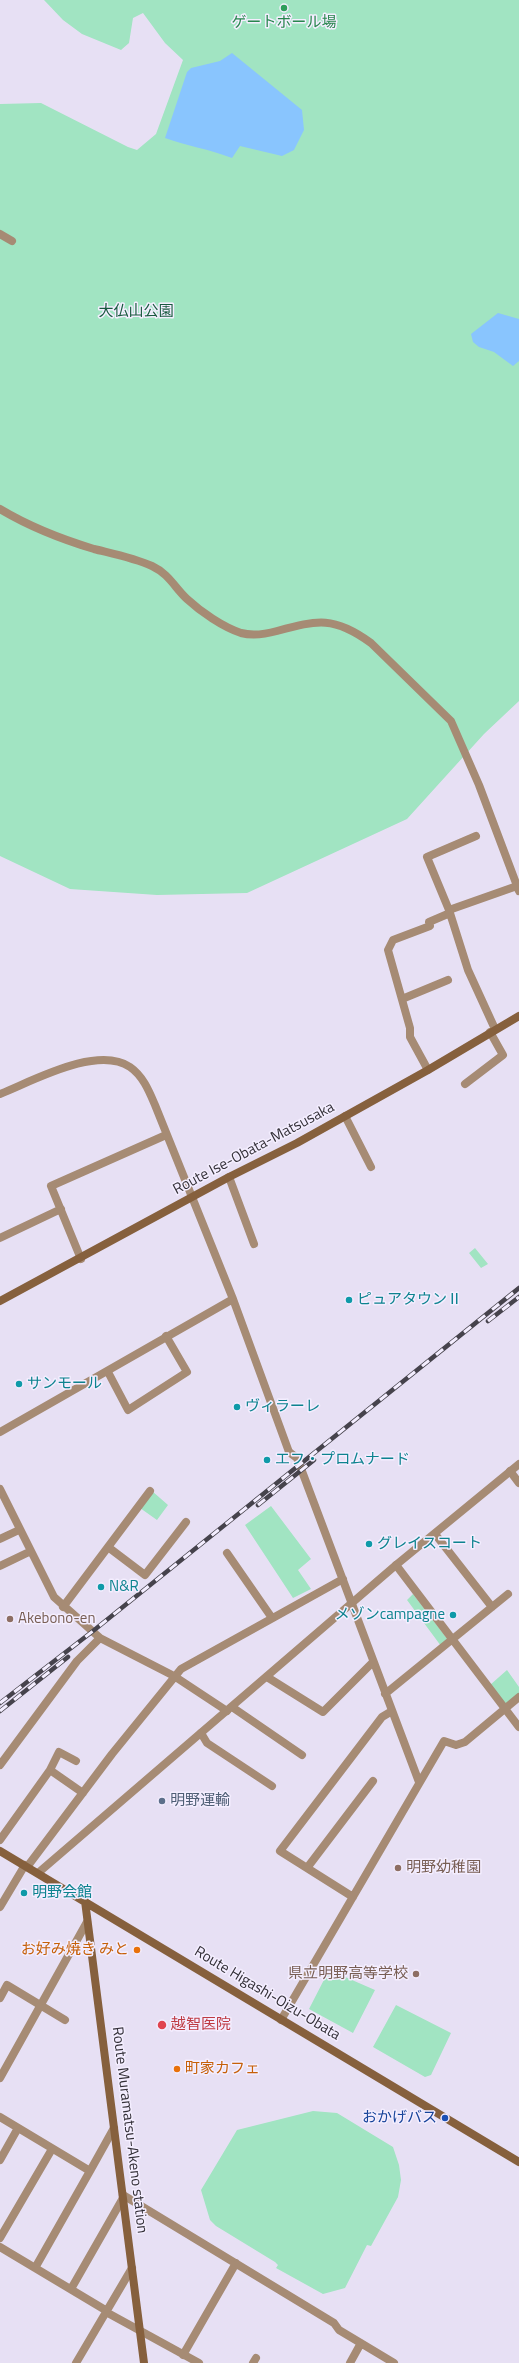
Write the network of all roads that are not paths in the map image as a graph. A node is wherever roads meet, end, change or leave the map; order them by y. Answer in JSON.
{"nodes":[{"id":1,"x":0,"y":234,"type":"edge"},
{"id":2,"x":12,"y":242,"type":"dead end"},
{"id":3,"x":0,"y":508,"type":"edge"},
{"id":4,"x":476,"y":836,"type":"dead end"},
{"id":5,"x":518,"y":888,"type":"edge"},
{"id":6,"x":450,"y":912,"type":"junction"},
{"id":7,"x":448,"y":980,"type":"dead end"},
{"id":8,"x":402,"y":999,"type":"junction"},
{"id":9,"x":519,"y":1016,"type":"edge"},
{"id":10,"x":493,"y":1030,"type":"junction"},
{"id":11,"x":428,"y":1070,"type":"junction"},
{"id":12,"x":465,"y":1084,"type":"dead end"},
{"id":13,"x":0,"y":1094,"type":"edge"},
{"id":14,"x":345,"y":1116,"type":"junction"},
{"id":15,"x":166,"y":1136,"type":"junction"},
{"id":16,"x":371,"y":1167,"type":"dead end"},
{"id":17,"x":229,"y":1177,"type":"junction"},
{"id":18,"x":192,"y":1198,"type":"junction"},
{"id":19,"x":61,"y":1209,"type":"junction"},
{"id":20,"x":0,"y":1238,"type":"edge"},
{"id":21,"x":254,"y":1244,"type":"dead end"},
{"id":22,"x":81,"y":1259,"type":"junction"},
{"id":23,"x":232,"y":1299,"type":"junction"},
{"id":24,"x":0,"y":1302,"type":"edge"},
{"id":25,"x":166,"y":1336,"type":"junction"},
{"id":26,"x":108,"y":1372,"type":"junction"},
{"id":27,"x":0,"y":1432,"type":"edge"},
{"id":28,"x":519,"y":1464,"type":"edge"},
{"id":29,"x":510,"y":1471,"type":"junction"},
{"id":30,"x":519,"y":1483,"type":"edge"},
{"id":31,"x":0,"y":1489,"type":"edge"},
{"id":32,"x":150,"y":1491,"type":"dead end"},
{"id":33,"x":186,"y":1522,"type":"dead end"},
{"id":34,"x":19,"y":1530,"type":"junction"},
{"id":35,"x":435,"y":1534,"type":"junction"},
{"id":36,"x":0,"y":1538,"type":"edge"},
{"id":37,"x":108,"y":1547,"type":"junction"},
{"id":38,"x":29,"y":1552,"type":"junction"},
{"id":39,"x":227,"y":1552,"type":"dead end"},
{"id":40,"x":396,"y":1565,"type":"junction"},
{"id":41,"x":0,"y":1566,"type":"edge"},
{"id":42,"x":343,"y":1579,"type":"junction"},
{"id":43,"x":508,"y":1594,"type":"dead end"},
{"id":44,"x":352,"y":1604,"type":"junction"},
{"id":45,"x":63,"y":1607,"type":"junction"},
{"id":46,"x":492,"y":1607,"type":"junction"},
{"id":47,"x":272,"y":1618,"type":"junction"},
{"id":48,"x":100,"y":1638,"type":"junction"},
{"id":49,"x":452,"y":1640,"type":"junction"},
{"id":50,"x":373,"y":1662,"type":"junction"},
{"id":51,"x":174,"y":1676,"type":"junction"},
{"id":52,"x":267,"y":1677,"type":"junction"},
{"id":53,"x":385,"y":1694,"type":"junction"},
{"id":54,"x":519,"y":1697,"type":"edge"},
{"id":55,"x":229,"y":1709,"type":"junction"},
{"id":56,"x":505,"y":1709,"type":"junction"},
{"id":57,"x":392,"y":1711,"type":"junction"},
{"id":58,"x":519,"y":1727,"type":"edge"},
{"id":59,"x":201,"y":1733,"type":"junction"},
{"id":60,"x":302,"y":1755,"type":"dead end"},
{"id":61,"x":76,"y":1762,"type":"dead end"},
{"id":62,"x":0,"y":1765,"type":"edge"},
{"id":63,"x":50,"y":1770,"type":"junction"},
{"id":64,"x":373,"y":1781,"type":"dead end"},
{"id":65,"x":419,"y":1782,"type":"junction"},
{"id":66,"x":272,"y":1786,"type":"dead end"},
{"id":67,"x":83,"y":1793,"type":"junction"},
{"id":68,"x":0,"y":1840,"type":"edge"},
{"id":69,"x":0,"y":1851,"type":"edge"},
{"id":70,"x":26,"y":1866,"type":"junction"},
{"id":71,"x":307,"y":1868,"type":"junction"},
{"id":72,"x":38,"y":1873,"type":"junction"},
{"id":73,"x":353,"y":1897,"type":"junction"},
{"id":74,"x":85,"y":1901,"type":"junction"},
{"id":75,"x":0,"y":1907,"type":"edge"},
{"id":76,"x":88,"y":1922,"type":"junction"},
{"id":77,"x":0,"y":1998,"type":"edge"},
{"id":78,"x":40,"y":2005,"type":"junction"},
{"id":79,"x":64,"y":2020,"type":"dead end"},
{"id":80,"x":281,"y":2020,"type":"junction"},
{"id":81,"x":0,"y":2078,"type":"edge"},
{"id":82,"x":0,"y":2117,"type":"edge"},
{"id":83,"x":18,"y":2128,"type":"junction"},
{"id":84,"x":114,"y":2128,"type":"junction"},
{"id":85,"x":52,"y":2149,"type":"junction"},
{"id":86,"x":0,"y":2160,"type":"edge"},
{"id":87,"x":519,"y":2162,"type":"edge"},
{"id":88,"x":90,"y":2171,"type":"junction"},
{"id":89,"x":123,"y":2196,"type":"junction"},
{"id":90,"x":0,"y":2238,"type":"edge"},
{"id":91,"x":0,"y":2247,"type":"edge"},
{"id":92,"x":236,"y":2263,"type":"junction"},
{"id":93,"x":35,"y":2268,"type":"junction"},
{"id":94,"x":132,"y":2268,"type":"junction"},
{"id":95,"x":71,"y":2289,"type":"junction"},
{"id":96,"x":106,"y":2311,"type":"junction"},
{"id":97,"x":140,"y":2332,"type":"junction"},
{"id":98,"x":361,"y":2343,"type":"junction"},
{"id":99,"x":183,"y":2355,"type":"junction"},
{"id":100,"x":76,"y":2363,"type":"edge"},
{"id":101,"x":144,"y":2363,"type":"edge"},
{"id":102,"x":199,"y":2363,"type":"edge"},
{"id":103,"x":350,"y":2363,"type":"edge"},
{"id":104,"x":394,"y":2363,"type":"edge"}],
"edges":[{"from":1,"to":2,"type":"street"},
{"from":3,"to":5,"type":"street"},
{"from":4,"to":6,"type":"street"},
{"from":5,"to":6,"type":"street"},
{"from":6,"to":8,"type":"street"},
{"from":6,"to":10,"type":"street"},
{"from":7,"to":8,"type":"street"},
{"from":8,"to":11,"type":"street"},
{"from":9,"to":10,"type":"main road","name":"Route Ise-Obata-Matsusaka"},
{"from":10,"to":11,"type":"main road","name":"Route Ise-Obata-Matsusaka"},
{"from":10,"to":12,"type":"street"},
{"from":11,"to":14,"type":"main road","name":"Route Ise-Obata-Matsusaka"},
{"from":13,"to":15,"type":"street"},
{"from":14,"to":16,"type":"street"},
{"from":14,"to":17,"type":"main road","name":"Route Ise-Obata-Matsusaka"},
{"from":15,"to":18,"type":"street"},
{"from":15,"to":19,"type":"street"},
{"from":17,"to":18,"type":"main road","name":"Route Ise-Obata-Matsusaka"},
{"from":17,"to":21,"type":"street"},
{"from":18,"to":22,"type":"main road","name":"Route Ise-Obata-Matsusaka"},
{"from":18,"to":23,"type":"street"},
{"from":19,"to":20,"type":"street"},
{"from":19,"to":22,"type":"street"},
{"from":22,"to":24,"type":"main road","name":"Route Ise-Obata-Matsusaka"},
{"from":23,"to":25,"type":"street"},
{"from":23,"to":42,"type":"street"},
{"from":25,"to":26,"type":"street"},
{"from":25,"to":26,"type":"street"},
{"from":26,"to":27,"type":"street"},
{"from":28,"to":29,"type":"street"},
{"from":29,"to":30,"type":"street"},
{"from":29,"to":35,"type":"street"},
{"from":31,"to":34,"type":"street"},
{"from":32,"to":37,"type":"street"},
{"from":33,"to":37,"type":"street"},
{"from":34,"to":36,"type":"street"},
{"from":34,"to":38,"type":"street"},
{"from":35,"to":40,"type":"street"},
{"from":35,"to":46,"type":"street"},
{"from":37,"to":45,"type":"street"},
{"from":38,"to":41,"type":"street"},
{"from":38,"to":45,"type":"street"},
{"from":39,"to":47,"type":"street"},
{"from":40,"to":44,"type":"street"},
{"from":40,"to":49,"type":"street"},
{"from":42,"to":44,"type":"street"},
{"from":42,"to":47,"type":"street"},
{"from":43,"to":46,"type":"street"},
{"from":44,"to":50,"type":"street"},
{"from":44,"to":52,"type":"street"},
{"from":45,"to":48,"type":"street"},
{"from":46,"to":49,"type":"street"},
{"from":47,"to":51,"type":"street"},
{"from":48,"to":51,"type":"street"},
{"from":48,"to":62,"type":"street"},
{"from":49,"to":53,"type":"street"},
{"from":49,"to":56,"type":"street"},
{"from":50,"to":52,"type":"street"},
{"from":50,"to":53,"type":"street"},
{"from":51,"to":55,"type":"street"},
{"from":51,"to":67,"type":"street"},
{"from":52,"to":55,"type":"street"},
{"from":53,"to":57,"type":"street"},
{"from":54,"to":56,"type":"street"},
{"from":55,"to":59,"type":"street"},
{"from":55,"to":60,"type":"street"},
{"from":56,"to":58,"type":"street"},
{"from":56,"to":65,"type":"street"},
{"from":57,"to":65,"type":"street"},
{"from":57,"to":71,"type":"street"},
{"from":59,"to":66,"type":"street"},
{"from":59,"to":72,"type":"street"},
{"from":61,"to":63,"type":"street"},
{"from":63,"to":67,"type":"street"},
{"from":63,"to":68,"type":"street"},
{"from":64,"to":71,"type":"street"},
{"from":65,"to":73,"type":"street"},
{"from":67,"to":70,"type":"street"},
{"from":69,"to":70,"type":"main road","name":"Route Higashi-Oizu-Obata"},
{"from":70,"to":72,"type":"main road","name":"Route Higashi-Oizu-Obata"},
{"from":70,"to":75,"type":"street"},
{"from":71,"to":73,"type":"street"},
{"from":72,"to":74,"type":"main road","name":"Route Higashi-Oizu-Obata"},
{"from":73,"to":80,"type":"street"},
{"from":74,"to":76,"type":"main road","name":"Route Muramatsu-Akeno station"},
{"from":74,"to":80,"type":"main road","name":"Route Higashi-Oizu-Obata"},
{"from":76,"to":78,"type":"street"},
{"from":76,"to":84,"type":"main road","name":"Route Muramatsu-Akeno station"},
{"from":77,"to":78,"type":"street"},
{"from":78,"to":79,"type":"street"},
{"from":78,"to":81,"type":"street"},
{"from":80,"to":87,"type":"main road","name":"Route Higashi-Oizu-Obata"},
{"from":82,"to":83,"type":"street"},
{"from":83,"to":85,"type":"street"},
{"from":83,"to":86,"type":"street"},
{"from":84,"to":88,"type":"street"},
{"from":84,"to":89,"type":"main road","name":"Route Muramatsu-Akeno station"},
{"from":85,"to":88,"type":"street"},
{"from":85,"to":90,"type":"street"},
{"from":88,"to":93,"type":"street"},
{"from":89,"to":92,"type":"street"},
{"from":89,"to":94,"type":"main road","name":"Route Muramatsu-Akeno station"},
{"from":89,"to":95,"type":"street"},
{"from":91,"to":93,"type":"street"},
{"from":92,"to":98,"type":"street"},
{"from":92,"to":99,"type":"street"},
{"from":93,"to":95,"type":"street"},
{"from":94,"to":96,"type":"street"},
{"from":94,"to":97,"type":"main road","name":"Route Muramatsu-Akeno station"},
{"from":95,"to":96,"type":"street"},
{"from":96,"to":97,"type":"street"},
{"from":96,"to":100,"type":"street"},
{"from":97,"to":99,"type":"street"},
{"from":97,"to":101,"type":"main road","name":"Route Muramatsu-Akeno station"},
{"from":98,"to":103,"type":"street"},
{"from":98,"to":104,"type":"street"},
{"from":99,"to":102,"type":"street"}]}
